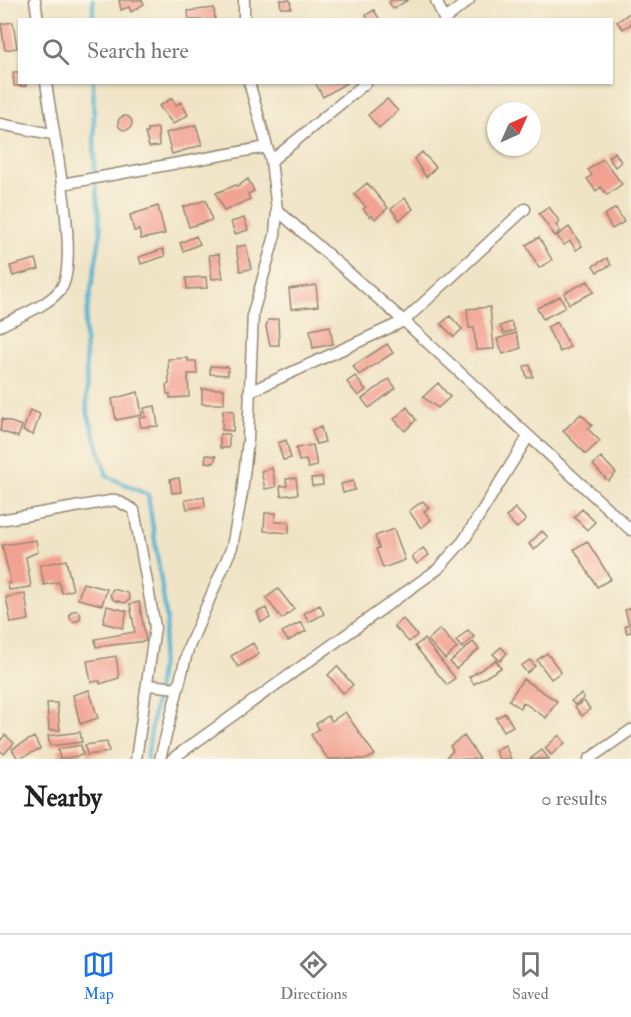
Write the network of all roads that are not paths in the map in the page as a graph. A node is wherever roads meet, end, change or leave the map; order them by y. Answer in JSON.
{"nodes":[{"id":1,"x":35,"y":0,"type":"edge"},
{"id":2,"x":244,"y":0,"type":"edge"},
{"id":3,"x":436,"y":0,"type":"edge"},
{"id":4,"x":470,"y":0,"type":"edge"},
{"id":5,"x":38,"y":18,"type":"edge"},
{"id":6,"x":244,"y":18,"type":"edge"},
{"id":7,"x":444,"y":18,"type":"edge"},
{"id":8,"x":445,"y":18,"type":"edge"},
{"id":9,"x":46,"y":84,"type":"edge"},
{"id":10,"x":250,"y":84,"type":"edge"},
{"id":11,"x":365,"y":84,"type":"edge"},
{"id":12,"x":0,"y":124,"type":"edge"},
{"id":13,"x":52,"y":134,"type":"junction"},
{"id":14,"x":267,"y":147,"type":"junction"},
{"id":15,"x":271,"y":161,"type":"junction"},
{"id":16,"x":62,"y":184,"type":"junction"},
{"id":17,"x":525,"y":209,"type":"dead end"},
{"id":18,"x":277,"y":210,"type":"junction"},
{"id":19,"x":404,"y":321,"type":"junction"},
{"id":20,"x":0,"y":326,"type":"edge"},
{"id":21,"x":249,"y":392,"type":"junction"},
{"id":22,"x":528,"y":437,"type":"junction"},
{"id":23,"x":0,"y":520,"type":"edge"},
{"id":24,"x":631,"y":530,"type":"edge"},
{"id":25,"x":149,"y":685,"type":"junction"},
{"id":26,"x":177,"y":688,"type":"junction"},
{"id":27,"x":631,"y":730,"type":"edge"},
{"id":28,"x":136,"y":759,"type":"edge"},
{"id":29,"x":160,"y":759,"type":"edge"},
{"id":30,"x":172,"y":759,"type":"edge"},
{"id":31,"x":589,"y":759,"type":"edge"}],
"edges":[{"from":1,"to":5,"type":"street"},
{"from":2,"to":6,"type":"street"},
{"from":3,"to":7,"type":"street"},
{"from":4,"to":8,"type":"street"},
{"from":9,"to":13,"type":"street"},
{"from":10,"to":14,"type":"street"},
{"from":11,"to":15,"type":"street"},
{"from":12,"to":13,"type":"street"},
{"from":13,"to":16,"type":"street"},
{"from":14,"to":15,"type":"street"},
{"from":14,"to":16,"type":"street"},
{"from":15,"to":18,"type":"street"},
{"from":16,"to":20,"type":"street"},
{"from":17,"to":19,"type":"street"},
{"from":18,"to":19,"type":"street"},
{"from":18,"to":21,"type":"street"},
{"from":19,"to":21,"type":"street"},
{"from":19,"to":22,"type":"street"},
{"from":21,"to":26,"type":"street"},
{"from":22,"to":24,"type":"street"},
{"from":22,"to":30,"type":"street"},
{"from":23,"to":25,"type":"street"},
{"from":25,"to":26,"type":"street"},
{"from":25,"to":28,"type":"street"},
{"from":26,"to":29,"type":"street"},
{"from":27,"to":31,"type":"street"}]}
